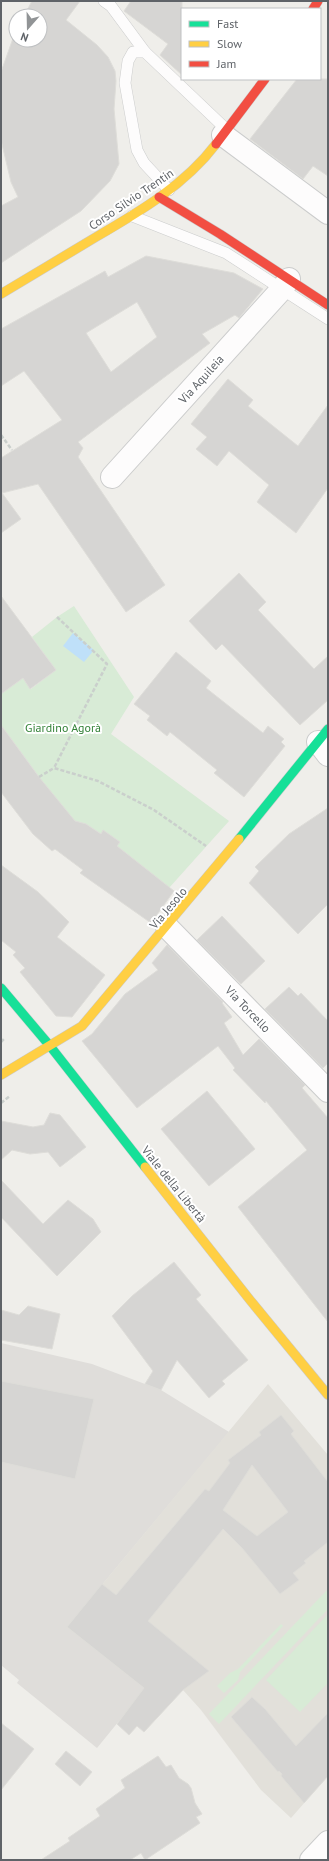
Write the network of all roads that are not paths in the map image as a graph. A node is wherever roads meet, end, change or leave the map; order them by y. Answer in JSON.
{"nodes":[{"id":1,"x":104,"y":1,"type":"edge"},
{"id":2,"x":145,"y":52,"type":"junction"},
{"id":3,"x":264,"y":80,"type":"edge"},
{"id":4,"x":225,"y":132,"type":"junction"},
{"id":5,"x":169,"y":190,"type":"junction"},
{"id":6,"x":159,"y":197,"type":"junction"},
{"id":7,"x":328,"y":213,"type":"edge"},
{"id":8,"x":131,"y":216,"type":"junction"},
{"id":9,"x":286,"y":284,"type":"junction"},
{"id":10,"x":1,"y":294,"type":"edge"},
{"id":11,"x":328,"y":305,"type":"edge"},
{"id":12,"x":328,"y":319,"type":"edge"},
{"id":13,"x":112,"y":477,"type":"dead end"},
{"id":14,"x":325,"y":742,"type":"edge"},
{"id":15,"x":168,"y":927,"type":"junction"},
{"id":16,"x":1,"y":988,"type":"edge"},
{"id":17,"x":50,"y":1046,"type":"junction"},
{"id":18,"x":1,"y":1075,"type":"edge"},
{"id":19,"x":328,"y":1091,"type":"edge"},
{"id":20,"x":328,"y":1395,"type":"edge"},
{"id":21,"x":328,"y":1842,"type":"edge"},
{"id":22,"x":311,"y":1860,"type":"edge"}],
"edges":[{"from":1,"to":2,"type":"lane"},
{"from":2,"to":4,"type":"lane"},
{"from":2,"to":5,"type":"lane"},
{"from":3,"to":4,"type":"street","name":"Corso Silvio Trentin"},
{"from":4,"to":5,"type":"street","name":"Corso Silvio Trentin"},
{"from":4,"to":7,"type":"street"},
{"from":5,"to":6,"type":"street","name":"Corso Silvio Trentin"},
{"from":6,"to":8,"type":"street","name":"Corso Silvio Trentin"},
{"from":6,"to":9,"type":"street"},
{"from":8,"to":9,"type":"lane"},
{"from":8,"to":10,"type":"street","name":"Corso Silvio Trentin"},
{"from":9,"to":11,"type":"street"},
{"from":9,"to":12,"type":"lane"},
{"from":9,"to":13,"type":"street","name":"Via Aquileia"},
{"from":14,"to":15,"type":"street","name":"Via Jesolo"},
{"from":15,"to":17,"type":"street","name":"Via Jesolo"},
{"from":15,"to":19,"type":"street","name":"Via Torcello"},
{"from":16,"to":17,"type":"street","name":"Viale della Libertà"},
{"from":17,"to":18,"type":"street","name":"Via Jesolo"},
{"from":17,"to":20,"type":"street","name":"Viale della Libertà"},
{"from":21,"to":22,"type":"street"}]}
